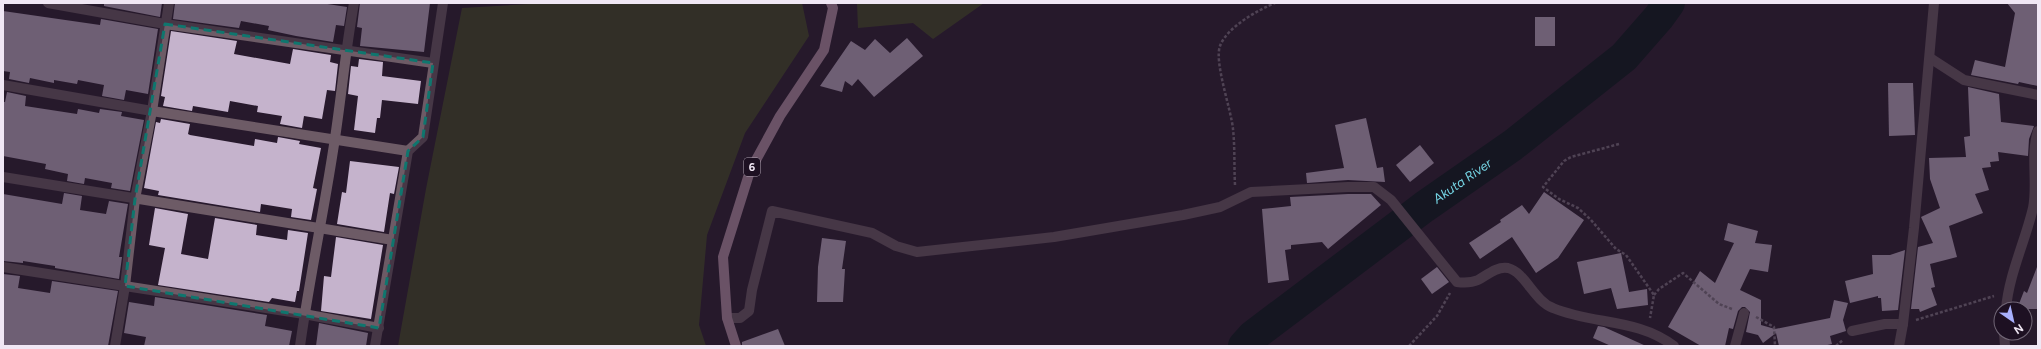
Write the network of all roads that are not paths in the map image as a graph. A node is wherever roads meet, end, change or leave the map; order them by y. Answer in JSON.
{"nodes":[{"id":1,"x":48,"y":3,"type":"edge"},
{"id":2,"x":169,"y":3,"type":"edge"},
{"id":3,"x":354,"y":3,"type":"edge"},
{"id":4,"x":443,"y":3,"type":"edge"},
{"id":5,"x":831,"y":3,"type":"edge"},
{"id":6,"x":1934,"y":3,"type":"edge"},
{"id":7,"x":165,"y":24,"type":"junction"},
{"id":8,"x":345,"y":50,"type":"junction"},
{"id":9,"x":1930,"y":58,"type":"junction"},
{"id":10,"x":433,"y":63,"type":"junction"},
{"id":11,"x":3,"y":84,"type":"edge"},
{"id":12,"x":2038,"y":95,"type":"edge"},
{"id":13,"x":152,"y":111,"type":"junction"},
{"id":14,"x":2038,"y":131,"type":"edge"},
{"id":15,"x":335,"y":138,"type":"junction"},
{"id":16,"x":408,"y":151,"type":"junction"},
{"id":17,"x":3,"y":178,"type":"edge"},
{"id":18,"x":134,"y":199,"type":"junction"},
{"id":19,"x":321,"y":229,"type":"junction"},
{"id":20,"x":393,"y":240,"type":"junction"},
{"id":21,"x":3,"y":267,"type":"edge"},
{"id":22,"x":125,"y":286,"type":"junction"},
{"id":23,"x":2007,"y":301,"type":"edge"},
{"id":24,"x":1744,"y":313,"type":"road end"},
{"id":25,"x":304,"y":314,"type":"junction"},
{"id":26,"x":727,"y":318,"type":"junction"},
{"id":27,"x":1903,"y":324,"type":"junction"},
{"id":28,"x":379,"y":328,"type":"junction"},
{"id":29,"x":1852,"y":331,"type":"dead end"},
{"id":30,"x":115,"y":346,"type":"edge"},
{"id":31,"x":300,"y":346,"type":"edge"},
{"id":32,"x":375,"y":346,"type":"edge"},
{"id":33,"x":736,"y":346,"type":"edge"},
{"id":34,"x":1674,"y":346,"type":"edge"},
{"id":35,"x":1735,"y":346,"type":"edge"},
{"id":36,"x":1899,"y":346,"type":"edge"}],
"edges":[{"from":1,"to":7,"type":"street"},
{"from":2,"to":7,"type":"street"},
{"from":3,"to":8,"type":"street"},
{"from":4,"to":10,"type":"street"},
{"from":5,"to":26,"type":"main road","number":"6"},
{"from":6,"to":9,"type":"street"},
{"from":7,"to":8,"type":"street"},
{"from":7,"to":13,"type":"street"},
{"from":8,"to":10,"type":"street"},
{"from":8,"to":15,"type":"street"},
{"from":9,"to":12,"type":"street"},
{"from":9,"to":27,"type":"street"},
{"from":10,"to":16,"type":"street"},
{"from":11,"to":13,"type":"street"},
{"from":13,"to":15,"type":"street"},
{"from":13,"to":18,"type":"street"},
{"from":14,"to":23,"type":"street"},
{"from":15,"to":16,"type":"street"},
{"from":15,"to":19,"type":"street"},
{"from":16,"to":20,"type":"street"},
{"from":17,"to":18,"type":"street"},
{"from":18,"to":19,"type":"street"},
{"from":18,"to":22,"type":"street"},
{"from":19,"to":20,"type":"street"},
{"from":19,"to":25,"type":"street"},
{"from":20,"to":28,"type":"street"},
{"from":21,"to":22,"type":"street"},
{"from":22,"to":25,"type":"street"},
{"from":22,"to":30,"type":"street"},
{"from":24,"to":35,"type":"street"},
{"from":25,"to":28,"type":"street"},
{"from":25,"to":31,"type":"street"},
{"from":26,"to":33,"type":"main road","number":"6"},
{"from":26,"to":34,"type":"street"},
{"from":27,"to":29,"type":"street"},
{"from":27,"to":36,"type":"street"},
{"from":28,"to":32,"type":"street"}]}
